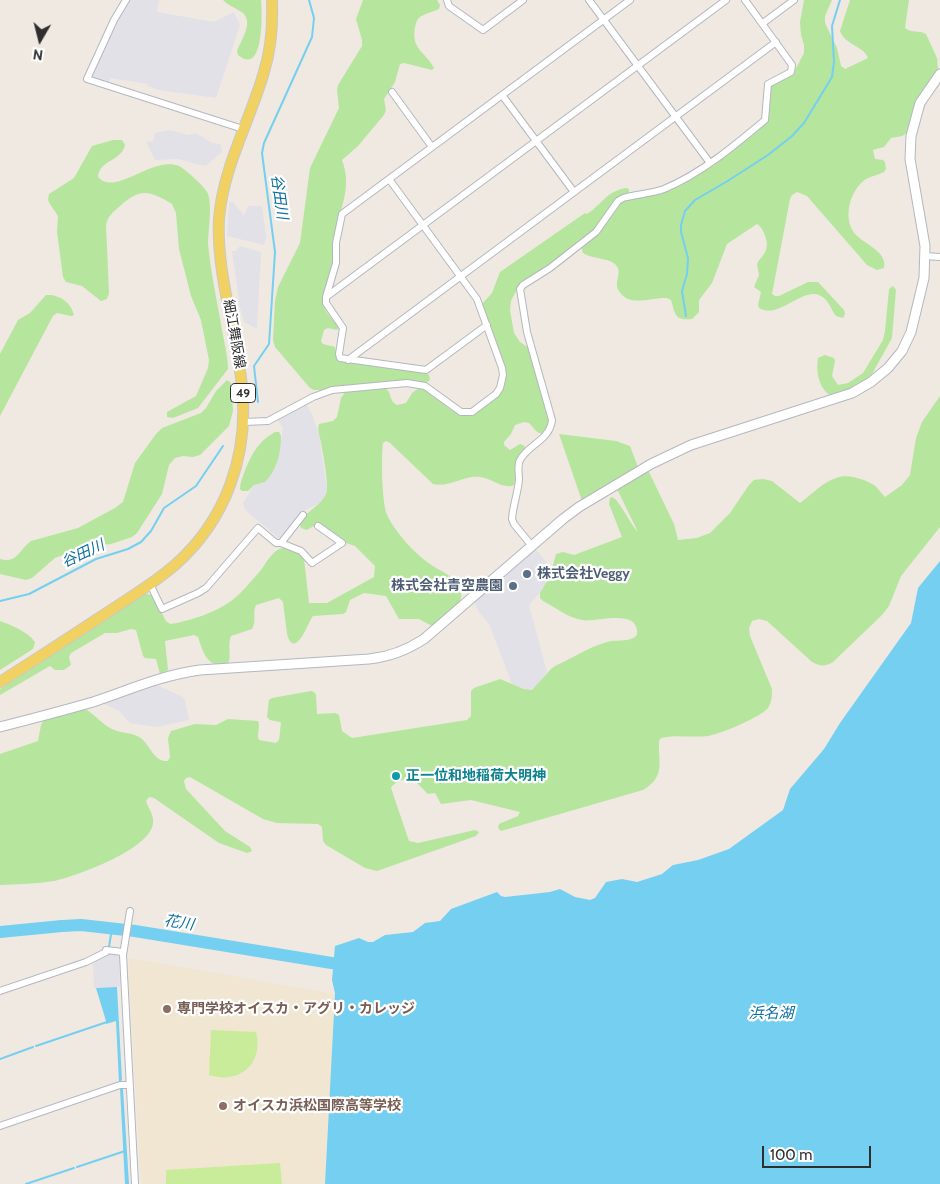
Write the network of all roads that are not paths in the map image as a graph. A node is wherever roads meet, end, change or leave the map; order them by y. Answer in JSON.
{"nodes":[{"id":1,"x":126,"y":0,"type":"edge"},
{"id":2,"x":272,"y":0,"type":"edge"},
{"id":3,"x":448,"y":0,"type":"edge"},
{"id":4,"x":523,"y":0,"type":"edge"},
{"id":5,"x":589,"y":0,"type":"edge"},
{"id":6,"x":630,"y":0,"type":"edge"},
{"id":7,"x":726,"y":0,"type":"edge"},
{"id":8,"x":745,"y":0,"type":"edge"},
{"id":9,"x":794,"y":0,"type":"edge"},
{"id":10,"x":603,"y":20,"type":"junction"},
{"id":11,"x":762,"y":23,"type":"junction"},
{"id":12,"x":776,"y":42,"type":"junction"},
{"id":13,"x":638,"y":66,"type":"junction"},
{"id":14,"x":940,"y":74,"type":"edge"},
{"id":15,"x":392,"y":92,"type":"dead end"},
{"id":16,"x":502,"y":94,"type":"junction"},
{"id":17,"x":675,"y":117,"type":"junction"},
{"id":18,"x":243,"y":129,"type":"junction"},
{"id":19,"x":537,"y":141,"type":"junction"},
{"id":20,"x":432,"y":147,"type":"junction"},
{"id":21,"x":710,"y":163,"type":"junction"},
{"id":22,"x":389,"y":179,"type":"junction"},
{"id":23,"x":574,"y":192,"type":"junction"},
{"id":24,"x":423,"y":225,"type":"junction"},
{"id":25,"x":925,"y":256,"type":"junction"},
{"id":26,"x":940,"y":257,"type":"edge"},
{"id":27,"x":461,"y":276,"type":"junction"},
{"id":28,"x":326,"y":297,"type":"junction"},
{"id":29,"x":487,"y":325,"type":"junction"},
{"id":30,"x":348,"y":360,"type":"junction"},
{"id":31,"x":244,"y":422,"type":"junction"},
{"id":32,"x":303,"y":515,"type":"dead end"},
{"id":33,"x":318,"y":526,"type":"dead end"},
{"id":34,"x":281,"y":544,"type":"junction"},
{"id":35,"x":532,"y":546,"type":"junction"},
{"id":36,"x":150,"y":584,"type":"junction"},
{"id":37,"x":0,"y":682,"type":"edge"},
{"id":38,"x":0,"y":727,"type":"edge"},
{"id":39,"x":130,"y":911,"type":"dead end"},
{"id":40,"x":123,"y":951,"type":"junction"},
{"id":41,"x":0,"y":991,"type":"edge"},
{"id":42,"x":129,"y":1085,"type":"junction"},
{"id":43,"x":0,"y":1126,"type":"edge"},
{"id":44,"x":135,"y":1184,"type":"edge"}],
"edges":[{"from":1,"to":18,"type":"street"},
{"from":2,"to":18,"type":"main road","name":"細江舞阪線","number":"49"},
{"from":3,"to":4,"type":"street"},
{"from":5,"to":10,"type":"street"},
{"from":6,"to":10,"type":"street"},
{"from":7,"to":13,"type":"street"},
{"from":8,"to":11,"type":"street"},
{"from":9,"to":11,"type":"street"},
{"from":10,"to":13,"type":"street"},
{"from":10,"to":16,"type":"street"},
{"from":11,"to":12,"type":"street"},
{"from":12,"to":17,"type":"street"},
{"from":12,"to":21,"type":"street"},
{"from":13,"to":17,"type":"street"},
{"from":13,"to":19,"type":"street"},
{"from":14,"to":25,"type":"street"},
{"from":15,"to":20,"type":"street"},
{"from":16,"to":19,"type":"street"},
{"from":16,"to":20,"type":"street"},
{"from":17,"to":21,"type":"street"},
{"from":17,"to":23,"type":"street"},
{"from":18,"to":31,"type":"main road","name":"細江舞阪線","number":"49"},
{"from":19,"to":23,"type":"street"},
{"from":19,"to":24,"type":"street"},
{"from":20,"to":22,"type":"street"},
{"from":21,"to":35,"type":"street"},
{"from":22,"to":24,"type":"street"},
{"from":22,"to":28,"type":"street"},
{"from":23,"to":27,"type":"street"},
{"from":24,"to":27,"type":"street"},
{"from":24,"to":28,"type":"street"},
{"from":25,"to":26,"type":"street"},
{"from":25,"to":35,"type":"street"},
{"from":27,"to":29,"type":"street"},
{"from":27,"to":30,"type":"street"},
{"from":28,"to":30,"type":"street"},
{"from":29,"to":30,"type":"street"},
{"from":29,"to":31,"type":"street"},
{"from":31,"to":36,"type":"main road","name":"細江舞阪線","number":"49"},
{"from":32,"to":34,"type":"street"},
{"from":33,"to":34,"type":"street"},
{"from":34,"to":36,"type":"street"},
{"from":35,"to":38,"type":"street"},
{"from":36,"to":37,"type":"main road","name":"細江舞阪線","number":"49"},
{"from":39,"to":40,"type":"street"},
{"from":40,"to":41,"type":"street"},
{"from":40,"to":42,"type":"street"},
{"from":42,"to":43,"type":"street"},
{"from":42,"to":44,"type":"street"}]}
